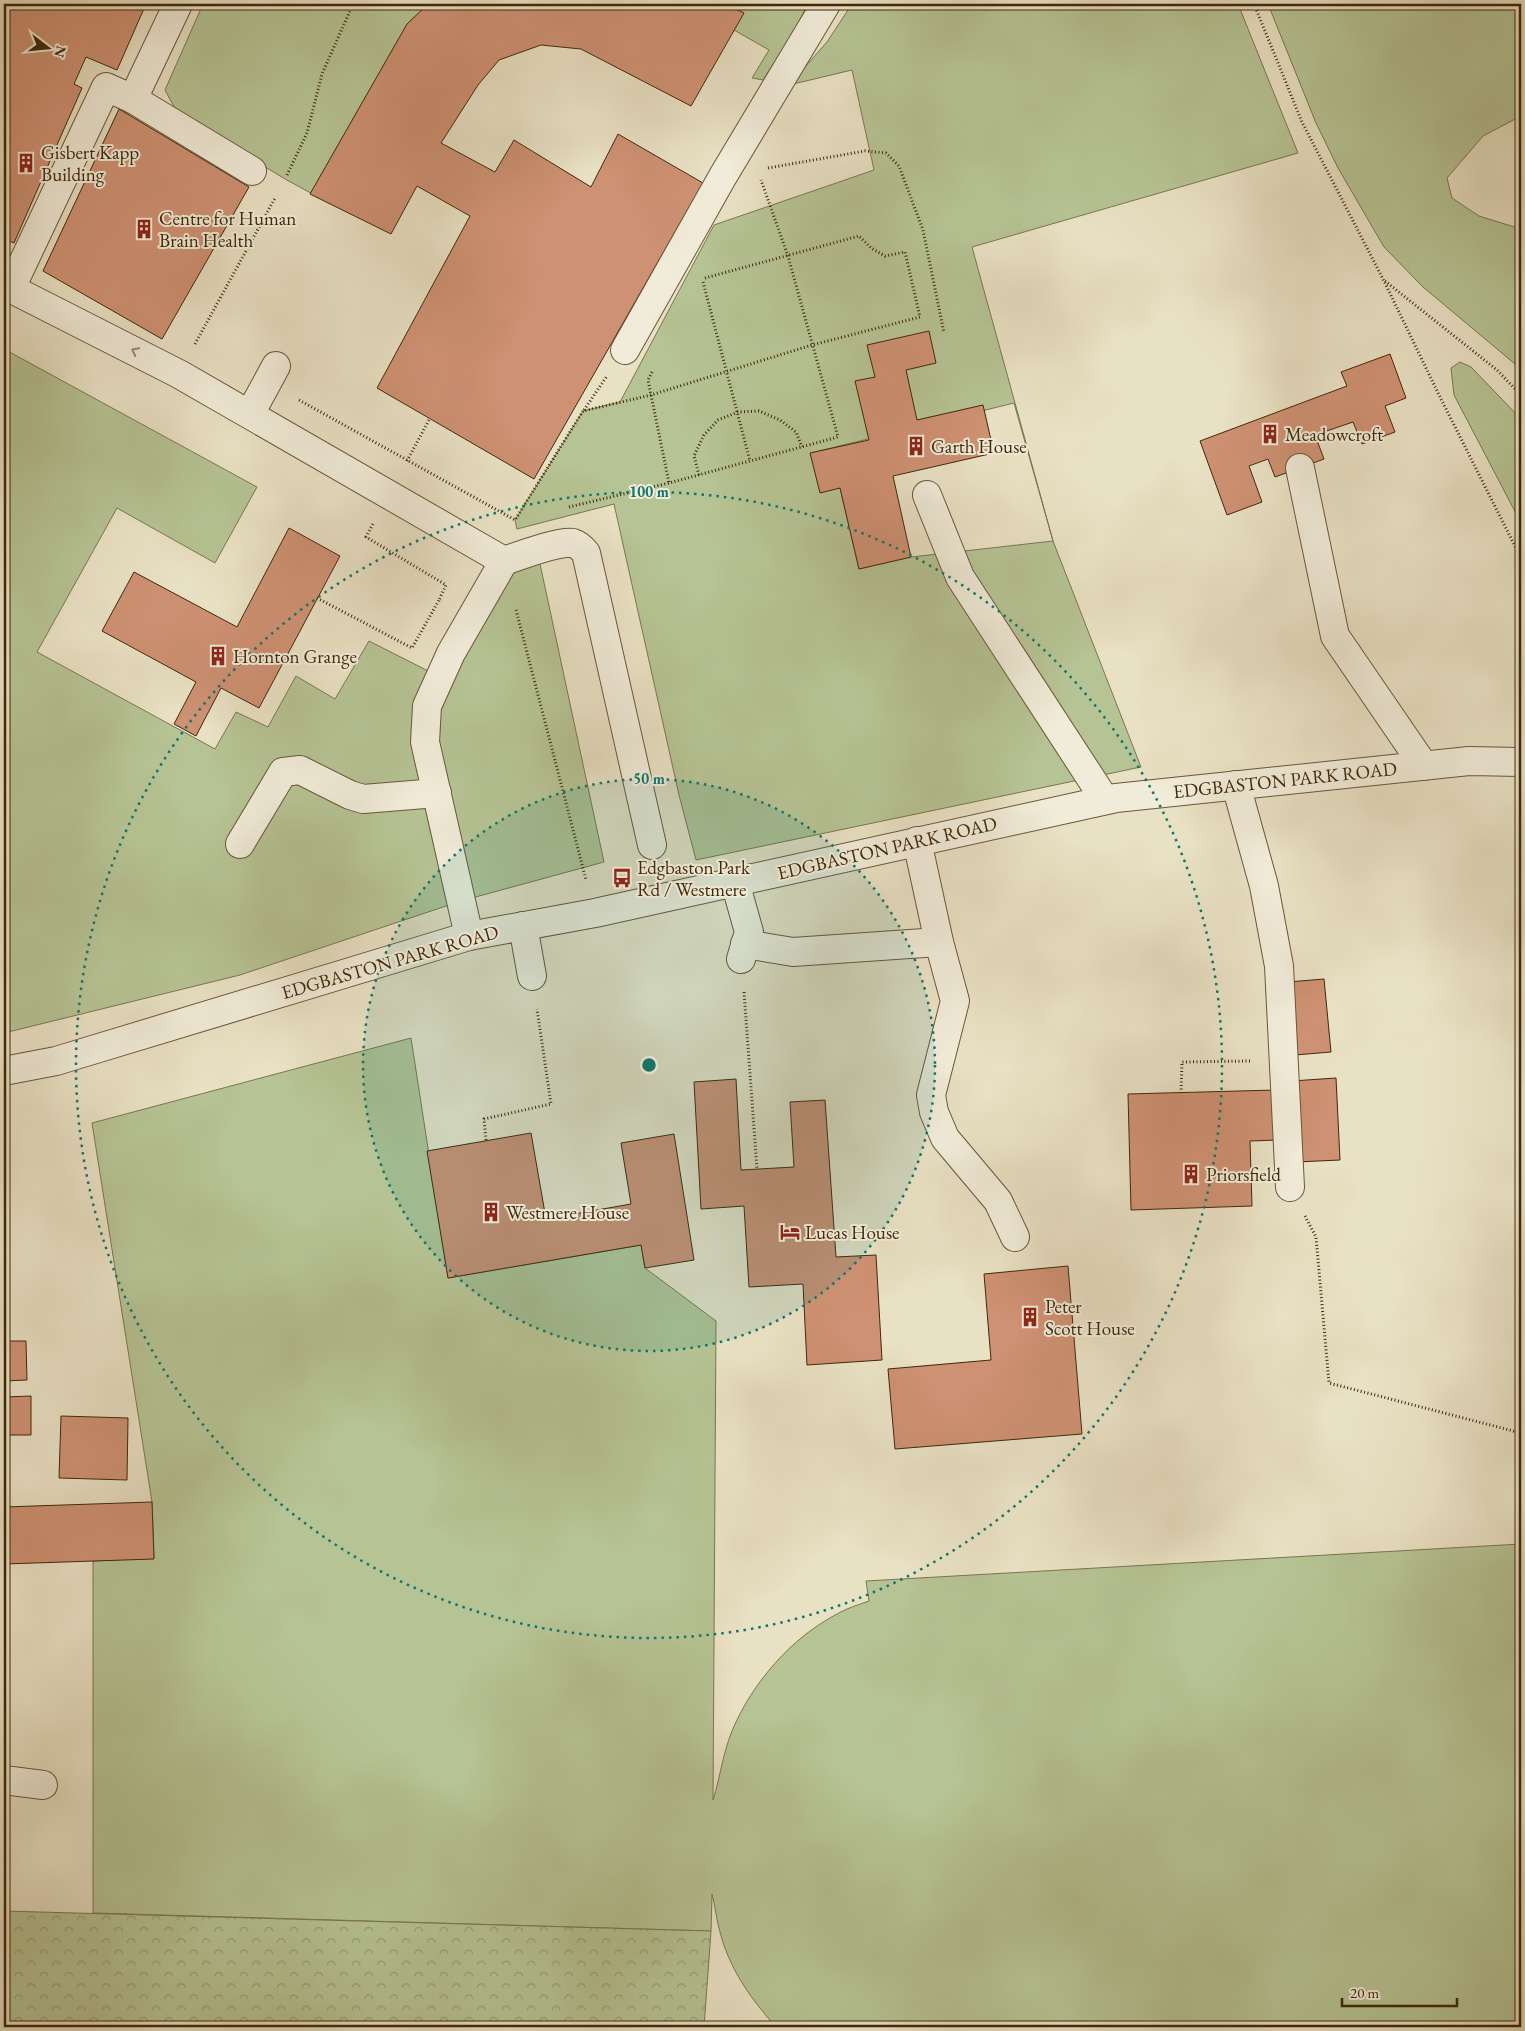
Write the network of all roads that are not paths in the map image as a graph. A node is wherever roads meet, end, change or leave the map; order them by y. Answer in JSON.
{"nodes":[{"id":1,"x":178,"y":4,"type":"edge"},
{"id":2,"x":826,"y":4,"type":"edge"},
{"id":3,"x":133,"y":99,"type":"junction"},
{"id":4,"x":252,"y":171,"type":"dead end"},
{"id":5,"x":7,"y":287,"type":"edge"},
{"id":6,"x":625,"y":350,"type":"road end"},
{"id":7,"x":276,"y":366,"type":"dead end"},
{"id":8,"x":250,"y":414,"type":"junction"},
{"id":9,"x":1300,"y":468,"type":"dead end"},
{"id":10,"x":927,"y":495,"type":"dead end"},
{"id":11,"x":504,"y":561,"type":"junction"},
{"id":12,"x":1521,"y":762,"type":"edge"},
{"id":13,"x":1424,"y":766,"type":"junction"},
{"id":14,"x":1236,"y":785,"type":"junction"},
{"id":15,"x":437,"y":793,"type":"junction"},
{"id":16,"x":1105,"y":800,"type":"junction"},
{"id":17,"x":917,"y":841,"type":"junction"},
{"id":18,"x":240,"y":844,"type":"dead end"},
{"id":19,"x":652,"y":845,"type":"dead end"},
{"id":20,"x":735,"y":882,"type":"junction"},
{"id":21,"x":523,"y":926,"type":"junction"},
{"id":22,"x":469,"y":936,"type":"junction"},
{"id":23,"x":939,"y":942,"type":"junction"},
{"id":24,"x":532,"y":976,"type":"road end"},
{"id":25,"x":4,"y":1072,"type":"edge"},
{"id":26,"x":1290,"y":1187,"type":"road end"},
{"id":27,"x":1014,"y":1237,"type":"dead end"},
{"id":28,"x":4,"y":1780,"type":"edge"},
{"id":29,"x":43,"y":1785,"type":"dead end"}],
"edges":[{"from":1,"to":3,"type":"street"},
{"from":2,"to":6,"type":"street"},
{"from":3,"to":4,"type":"street"},
{"from":3,"to":5,"type":"street"},
{"from":8,"to":5,"type":"street","one_way":true},
{"from":7,"to":8,"type":"street"},
{"from":8,"to":11,"type":"street"},
{"from":9,"to":13,"type":"street"},
{"from":10,"to":16,"type":"street"},
{"from":11,"to":15,"type":"street"},
{"from":11,"to":19,"type":"street"},
{"from":12,"to":13,"type":"street","name":"EDGBASTON PARK ROAD"},
{"from":13,"to":14,"type":"street","name":"EDGBASTON PARK ROAD"},
{"from":14,"to":16,"type":"street","name":"EDGBASTON PARK ROAD"},
{"from":14,"to":26,"type":"street"},
{"from":15,"to":18,"type":"street"},
{"from":15,"to":22,"type":"street"},
{"from":16,"to":17,"type":"street","name":"EDGBASTON PARK ROAD"},
{"from":17,"to":20,"type":"street","name":"EDGBASTON PARK ROAD"},
{"from":17,"to":23,"type":"street"},
{"from":20,"to":21,"type":"street","name":"EDGBASTON PARK ROAD"},
{"from":20,"to":23,"type":"street"},
{"from":21,"to":22,"type":"street","name":"EDGBASTON PARK ROAD"},
{"from":21,"to":24,"type":"street"},
{"from":22,"to":25,"type":"street","name":"EDGBASTON PARK ROAD"},
{"from":23,"to":27,"type":"street"},
{"from":28,"to":29,"type":"street"}]}
